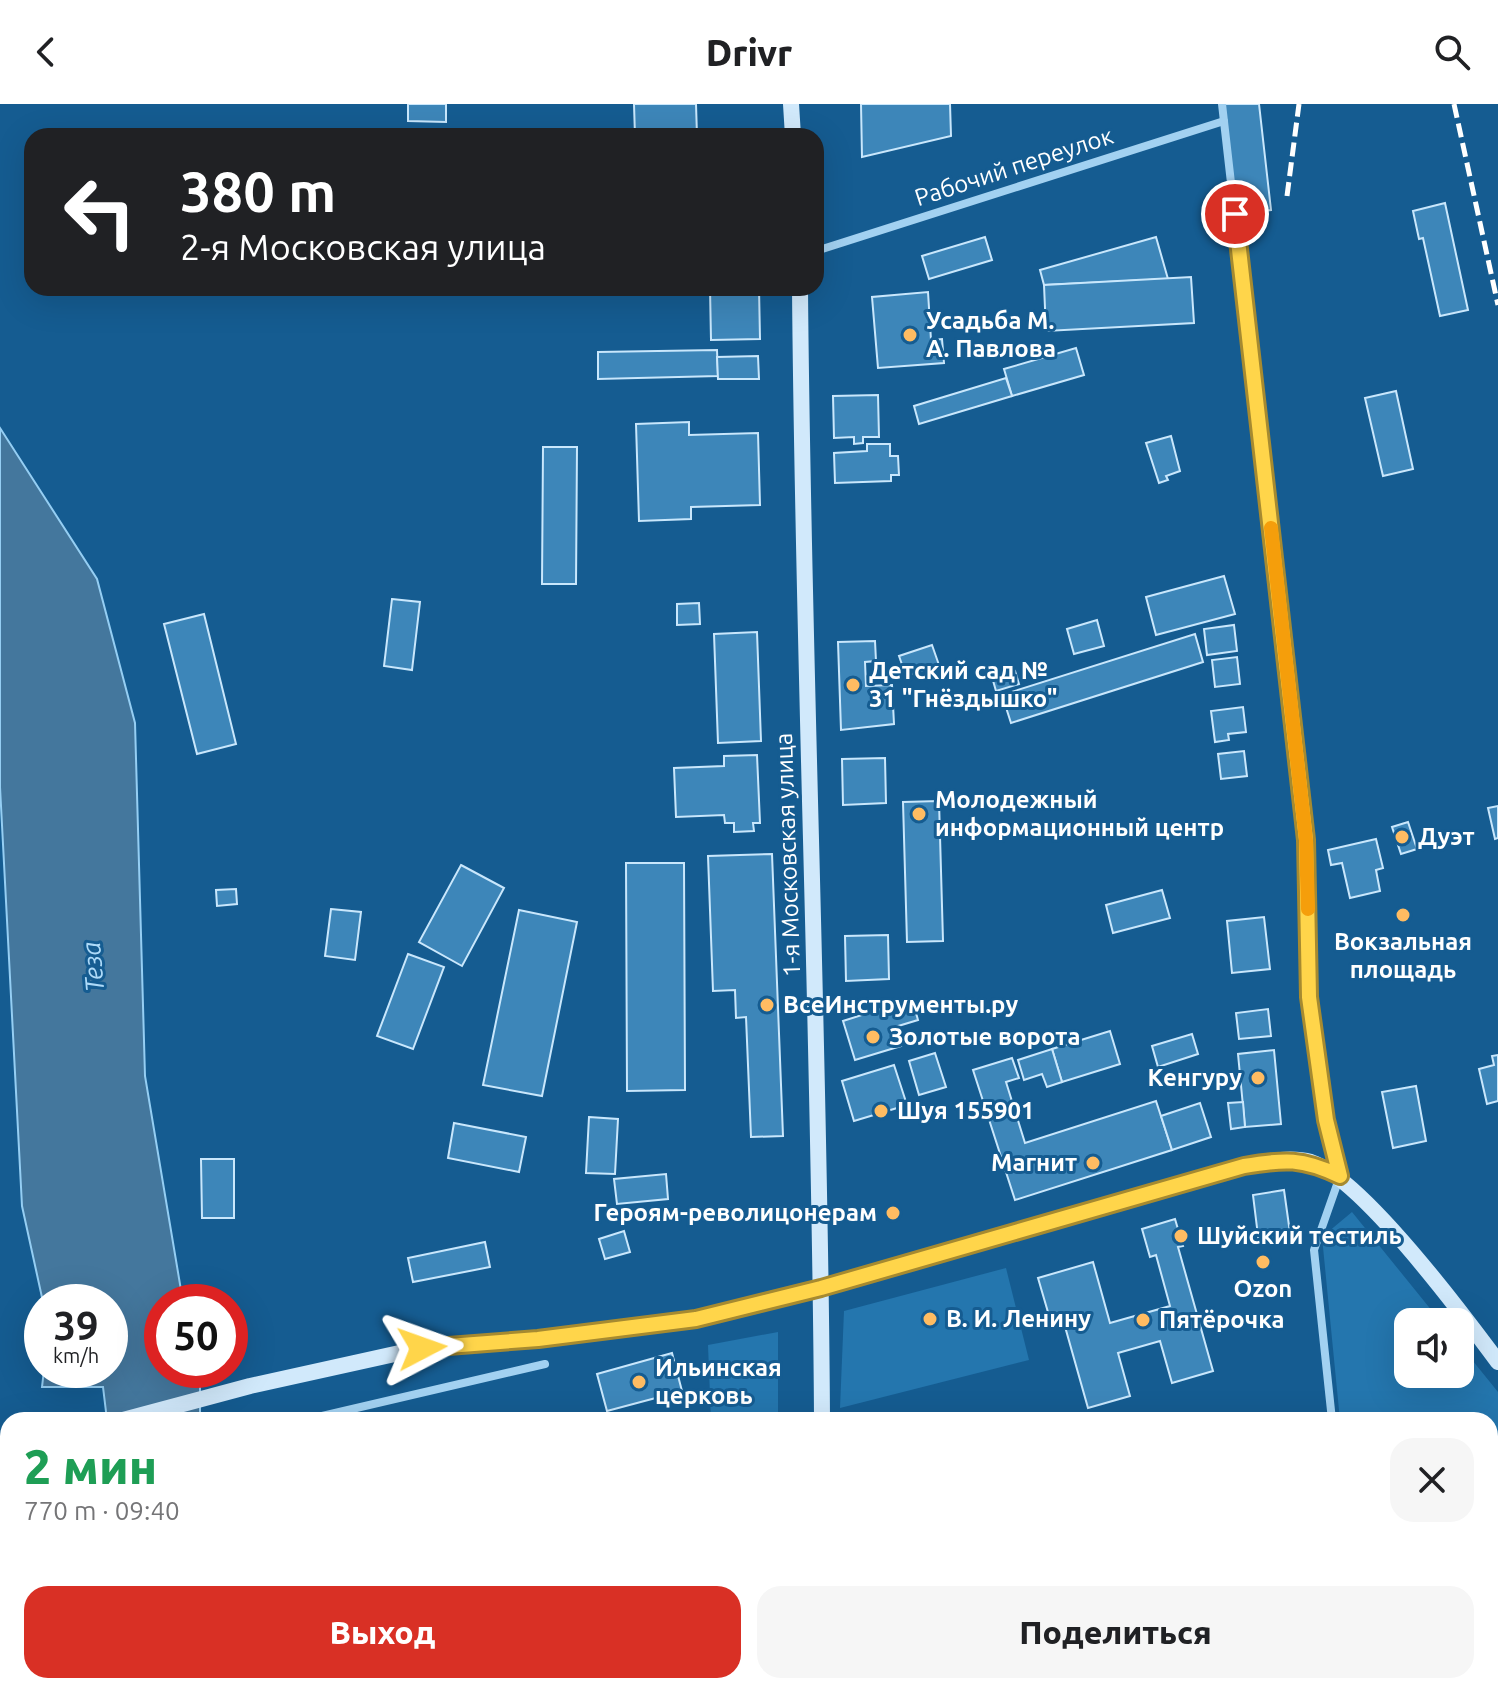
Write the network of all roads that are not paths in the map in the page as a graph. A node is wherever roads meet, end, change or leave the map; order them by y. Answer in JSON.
{"nodes":[{"id":1,"x":791,"y":104,"type":"edge"},
{"id":2,"x":1222,"y":104,"type":"edge"},
{"id":3,"x":1224,"y":121,"type":"junction"},
{"id":4,"x":792,"y":128,"type":"edge"},
{"id":5,"x":824,"y":248,"type":"edge"},
{"id":6,"x":800,"y":296,"type":"edge"},
{"id":7,"x":1340,"y":1176,"type":"junction"},
{"id":8,"x":821,"y":1288,"type":"junction"},
{"id":9,"x":1498,"y":1362,"type":"edge"},
{"id":10,"x":545,"y":1364,"type":"dead end"},
{"id":11,"x":153,"y":1412,"type":"edge"},
{"id":12,"x":339,"y":1412,"type":"edge"},
{"id":13,"x":822,"y":1412,"type":"edge"},
{"id":14,"x":1331,"y":1412,"type":"edge"}],
"edges":[{"from":1,"to":4,"type":"main road"},
{"from":2,"to":3,"type":"street"},
{"from":3,"to":5,"type":"street","name":"Рабочий переулок"},
{"from":3,"to":7,"type":"street"},
{"from":6,"to":8,"type":"main road","name":"1-я Московская улица"},
{"from":7,"to":8,"type":"main road"},
{"from":7,"to":9,"type":"main road"},
{"from":7,"to":14,"type":"street"},
{"from":8,"to":11,"type":"main road"},
{"from":8,"to":13,"type":"main road","name":"1-я Московская улица"},
{"from":10,"to":12,"type":"street"}]}
